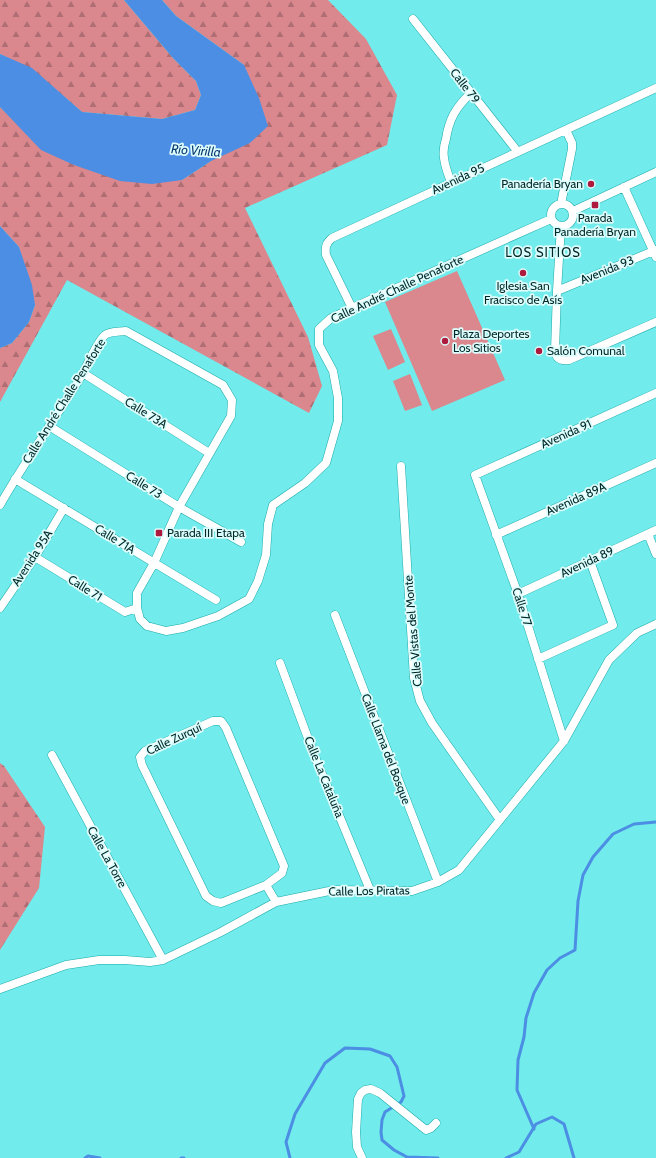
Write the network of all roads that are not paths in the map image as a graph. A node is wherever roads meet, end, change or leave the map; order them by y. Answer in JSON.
{"nodes":[{"id":1,"x":413,"y":19,"type":"dead end"},
{"id":2,"x":656,"y":88,"type":"edge"},
{"id":3,"x":471,"y":93,"type":"junction"},
{"id":4,"x":566,"y":130,"type":"junction"},
{"id":5,"x":518,"y":152,"type":"junction"},
{"id":6,"x":656,"y":172,"type":"edge"},
{"id":7,"x":451,"y":182,"type":"junction"},
{"id":8,"x":624,"y":187,"type":"junction"},
{"id":9,"x":561,"y":204,"type":"junction"},
{"id":10,"x":573,"y":211,"type":"junction"},
{"id":11,"x":551,"y":219,"type":"junction"},
{"id":12,"x":561,"y":226,"type":"junction"},
{"id":13,"x":655,"y":253,"type":"edge"},
{"id":14,"x":557,"y":291,"type":"junction"},
{"id":15,"x":352,"y":308,"type":"junction"},
{"id":16,"x":656,"y":322,"type":"edge"},
{"id":17,"x":83,"y":374,"type":"junction"},
{"id":18,"x":656,"y":393,"type":"edge"},
{"id":19,"x":49,"y":426,"type":"junction"},
{"id":20,"x":209,"y":453,"type":"junction"},
{"id":21,"x":656,"y":463,"type":"edge"},
{"id":22,"x":401,"y":466,"type":"dead end"},
{"id":23,"x":475,"y":475,"type":"joint"},
{"id":24,"x":15,"y":479,"type":"junction"},
{"id":25,"x":0,"y":505,"type":"edge"},
{"id":26,"x":179,"y":507,"type":"junction"},
{"id":27,"x":64,"y":508,"type":"junction"},
{"id":28,"x":656,"y":530,"type":"edge"},
{"id":29,"x":648,"y":534,"type":"junction"},
{"id":30,"x":496,"y":535,"type":"junction"},
{"id":31,"x":241,"y":542,"type":"dead end"},
{"id":32,"x":656,"y":554,"type":"edge"},
{"id":33,"x":35,"y":557,"type":"junction"},
{"id":34,"x":590,"y":561,"type":"junction"},
{"id":35,"x":154,"y":563,"type":"junction"},
{"id":36,"x":518,"y":594,"type":"junction"},
{"id":37,"x":216,"y":600,"type":"dead end"},
{"id":38,"x":0,"y":608,"type":"edge"},
{"id":39,"x":137,"y":608,"type":"junction"},
{"id":40,"x":335,"y":616,"type":"dead end"},
{"id":41,"x":656,"y":624,"type":"edge"},
{"id":42,"x":538,"y":659,"type":"junction"},
{"id":43,"x":280,"y":663,"type":"dead end"},
{"id":44,"x":564,"y":741,"type":"junction"},
{"id":45,"x":52,"y":755,"type":"dead end"},
{"id":46,"x":500,"y":820,"type":"junction"},
{"id":47,"x":438,"y":882,"type":"junction"},
{"id":48,"x":266,"y":885,"type":"junction"},
{"id":49,"x":370,"y":890,"type":"junction"},
{"id":50,"x":276,"y":902,"type":"junction"},
{"id":51,"x":163,"y":960,"type":"junction"},
{"id":52,"x":0,"y":989,"type":"edge"},
{"id":53,"x":436,"y":1124,"type":"dead end"},
{"id":54,"x":362,"y":1158,"type":"edge"}],
"edges":[{"from":1,"to":3,"type":"street","name":"Calle 79"},
{"from":2,"to":4,"type":"street","name":"Avenida 95"},
{"from":3,"to":5,"type":"street","name":"Calle 79"},
{"from":3,"to":7,"type":"street"},
{"from":4,"to":5,"type":"street","name":"Avenida 95"},
{"from":4,"to":9,"type":"street"},
{"from":5,"to":7,"type":"street","name":"Avenida 95"},
{"from":6,"to":8,"type":"street"},
{"from":7,"to":15,"type":"street","name":"Avenida 95"},
{"from":8,"to":10,"type":"street"},
{"from":8,"to":13,"type":"street"},
{"from":9,"to":10,"type":"street"},
{"from":9,"to":11,"type":"street"},
{"from":10,"to":12,"type":"street"},
{"from":11,"to":12,"type":"street"},
{"from":11,"to":15,"type":"street","name":"Calle André Challe Penaforte"},
{"from":12,"to":14,"type":"street"},
{"from":13,"to":14,"type":"street","name":"Avenida 93"},
{"from":14,"to":16,"type":"street"},
{"from":15,"to":39,"type":"street","name":"Calle André Challe Penaforte"},
{"from":17,"to":19,"type":"street","name":"Calle André Challe Penaforte"},
{"from":17,"to":20,"type":"street","name":"Calle 73A"},
{"from":17,"to":20,"type":"street","name":"Calle André Challe Penaforte"},
{"from":18,"to":23,"type":"street","name":"Avenida 91"},
{"from":19,"to":24,"type":"street","name":"Calle André Challe Penaforte"},
{"from":19,"to":26,"type":"street","name":"Calle 73"},
{"from":20,"to":26,"type":"street","name":"Calle André Challe Penaforte"},
{"from":21,"to":30,"type":"street","name":"Avenida 89A"},
{"from":22,"to":46,"type":"street","name":"Calle Vistas del Monte"},
{"from":23,"to":30,"type":"street","name":"Calle 77"},
{"from":24,"to":25,"type":"street","name":"Calle André Challe Penaforte"},
{"from":24,"to":27,"type":"street","name":"Calle 71A"},
{"from":26,"to":31,"type":"street","name":"Calle 73"},
{"from":26,"to":35,"type":"street","name":"Calle André Challe Penaforte"},
{"from":27,"to":33,"type":"street","name":"Avenida 95A"},
{"from":27,"to":35,"type":"street","name":"Calle 71A"},
{"from":28,"to":29,"type":"street","name":"Avenida 89"},
{"from":29,"to":32,"type":"street"},
{"from":29,"to":34,"type":"street","name":"Avenida 89"},
{"from":30,"to":36,"type":"street","name":"Calle 77"},
{"from":33,"to":38,"type":"street","name":"Avenida 95A"},
{"from":33,"to":39,"type":"street","name":"Calle 71"},
{"from":34,"to":36,"type":"street","name":"Avenida 89"},
{"from":34,"to":42,"type":"street"},
{"from":35,"to":37,"type":"street","name":"Calle 71A"},
{"from":35,"to":39,"type":"street","name":"Calle André Challe Penaforte"},
{"from":36,"to":42,"type":"street","name":"Calle 77"},
{"from":40,"to":47,"type":"street","name":"Calle Llama del Bosque"},
{"from":41,"to":44,"type":"street","name":"Calle Los Piratas"},
{"from":42,"to":44,"type":"street","name":"Calle 77"},
{"from":43,"to":49,"type":"street","name":"Calle La Cataluña"},
{"from":44,"to":46,"type":"street","name":"Calle Los Piratas"},
{"from":45,"to":51,"type":"street","name":"Calle La Torre"},
{"from":46,"to":47,"type":"street","name":"Calle Los Piratas"},
{"from":47,"to":49,"type":"street","name":"Calle Los Piratas"},
{"from":48,"to":48,"type":"street","name":"Calle Zurquí"},
{"from":48,"to":50,"type":"street"},
{"from":49,"to":50,"type":"street","name":"Calle Los Piratas"},
{"from":50,"to":51,"type":"street","name":"Calle Los Piratas"},
{"from":51,"to":52,"type":"street","name":"Calle Los Piratas"},
{"from":53,"to":54,"type":"street"}]}
